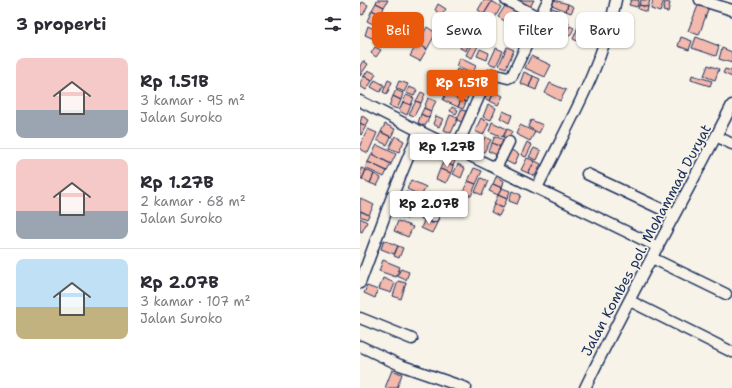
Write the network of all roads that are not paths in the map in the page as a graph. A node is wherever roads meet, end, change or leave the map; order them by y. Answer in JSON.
{"nodes":[{"id":1,"x":506,"y":0,"type":"edge"},
{"id":2,"x":548,"y":0,"type":"edge"},
{"id":3,"x":616,"y":0,"type":"edge"},
{"id":4,"x":700,"y":0,"type":"edge"},
{"id":5,"x":732,"y":10,"type":"edge"},
{"id":6,"x":529,"y":12,"type":"edge"},
{"id":7,"x":543,"y":12,"type":"edge"},
{"id":8,"x":526,"y":48,"type":"edge"},
{"id":9,"x":360,"y":101,"type":"edge"},
{"id":10,"x":731,"y":109,"type":"edge"},
{"id":11,"x":419,"y":131,"type":"junction"},
{"id":12,"x":716,"y":136,"type":"junction"},
{"id":13,"x":509,"y":142,"type":"dead end"},
{"id":14,"x":732,"y":144,"type":"edge"},
{"id":15,"x":456,"y":149,"type":"junction"},
{"id":16,"x":496,"y":168,"type":"junction"},
{"id":17,"x":587,"y":174,"type":"dead end"},
{"id":18,"x":537,"y":188,"type":"junction"},
{"id":19,"x":391,"y":199,"type":"junction"},
{"id":20,"x":674,"y":215,"type":"junction"},
{"id":21,"x":433,"y":217,"type":"dead end"},
{"id":22,"x":658,"y":247,"type":"junction"},
{"id":23,"x":652,"y":258,"type":"junction"},
{"id":24,"x":360,"y":283,"type":"edge"},
{"id":25,"x":726,"y":294,"type":"dead end"},
{"id":26,"x":630,"y":301,"type":"junction"},
{"id":27,"x":360,"y":318,"type":"edge"},
{"id":28,"x":412,"y":339,"type":"dead end"},
{"id":29,"x":360,"y":346,"type":"edge"},
{"id":30,"x":732,"y":352,"type":"edge"},
{"id":31,"x":466,"y":388,"type":"edge"},
{"id":32,"x":585,"y":388,"type":"edge"}],
"edges":[{"from":1,"to":6,"type":"street"},
{"from":2,"to":7,"type":"street"},
{"from":3,"to":18,"type":"street"},
{"from":4,"to":5,"type":"street"},
{"from":8,"to":15,"type":"street"},
{"from":9,"to":11,"type":"street"},
{"from":10,"to":12,"type":"street","name":"Jalan Kombes pol. Mohammad Duryat"},
{"from":11,"to":15,"type":"street"},
{"from":11,"to":19,"type":"street"},
{"from":12,"to":14,"type":"street"},
{"from":12,"to":20,"type":"street","name":"Jalan Kombes pol. Mohammad Duryat"},
{"from":13,"to":16,"type":"street"},
{"from":15,"to":16,"type":"street"},
{"from":16,"to":18,"type":"street"},
{"from":17,"to":20,"type":"street"},
{"from":18,"to":22,"type":"street"},
{"from":19,"to":21,"type":"street"},
{"from":19,"to":24,"type":"street"},
{"from":20,"to":22,"type":"street","name":"Jalan Kombes pol. Mohammad Duryat"},
{"from":22,"to":23,"type":"street","name":"Jalan Kombes pol. Mohammad Duryat"},
{"from":23,"to":25,"type":"street"},
{"from":23,"to":26,"type":"street","name":"Jalan Kombes pol. Mohammad Duryat"},
{"from":26,"to":30,"type":"street"},
{"from":26,"to":32,"type":"street","name":"Jalan Kombes pol. Mohammad Duryat"},
{"from":27,"to":28,"type":"street"},
{"from":29,"to":31,"type":"street"}]}
